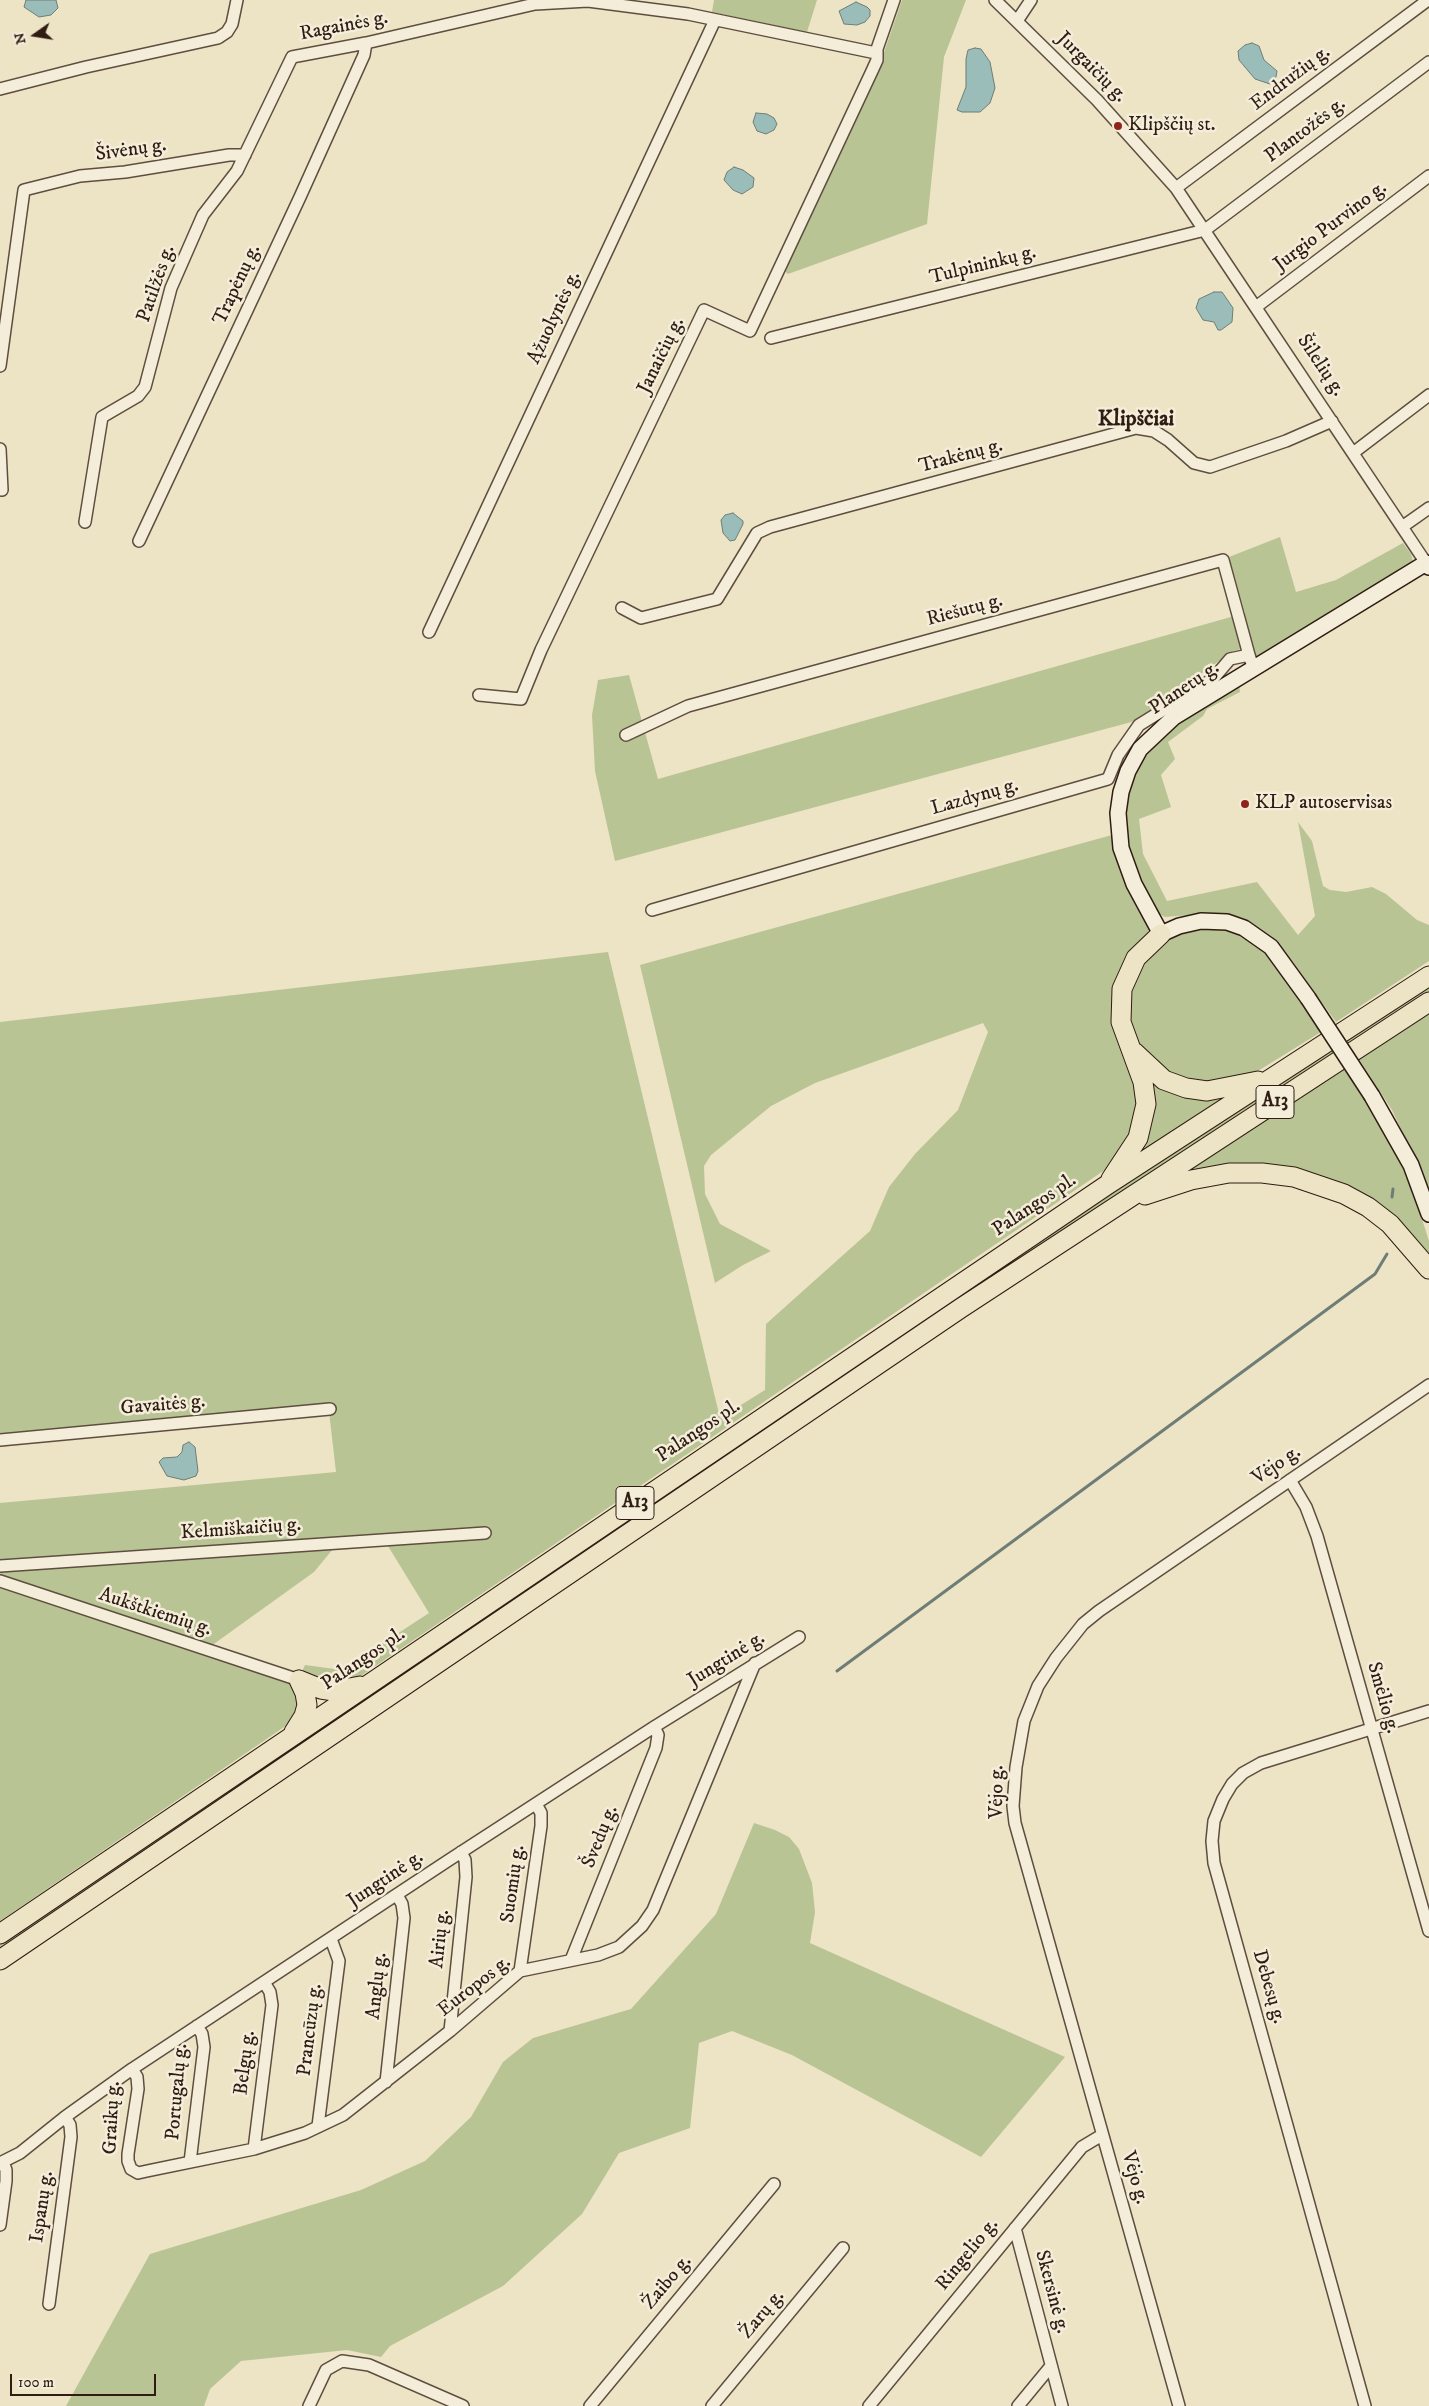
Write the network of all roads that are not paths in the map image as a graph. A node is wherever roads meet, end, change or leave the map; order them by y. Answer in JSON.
{"nodes":[{"id":1,"x":237,"y":0,"type":"edge"},
{"id":2,"x":894,"y":0,"type":"edge"},
{"id":3,"x":996,"y":0,"type":"edge"},
{"id":4,"x":1031,"y":0,"type":"edge"},
{"id":5,"x":1428,"y":0,"type":"edge"},
{"id":6,"x":715,"y":20,"type":"junction"},
{"id":7,"x":1017,"y":21,"type":"junction"},
{"id":8,"x":366,"y":43,"type":"junction"},
{"id":9,"x":876,"y":53,"type":"junction"},
{"id":10,"x":292,"y":57,"type":"joint"},
{"id":11,"x":1429,"y":62,"type":"edge"},
{"id":12,"x":0,"y":89,"type":"edge"},
{"id":13,"x":244,"y":155,"type":"junction"},
{"id":14,"x":1429,"y":176,"type":"edge"},
{"id":15,"x":1176,"y":188,"type":"junction"},
{"id":16,"x":1205,"y":230,"type":"junction"},
{"id":17,"x":1256,"y":307,"type":"junction"},
{"id":18,"x":771,"y":338,"type":"dead end"},
{"id":19,"x":0,"y":366,"type":"edge"},
{"id":20,"x":1429,"y":395,"type":"edge"},
{"id":21,"x":1332,"y":421,"type":"junction"},
{"id":22,"x":0,"y":448,"type":"edge"},
{"id":23,"x":1354,"y":453,"type":"junction"},
{"id":24,"x":2,"y":490,"type":"dead end"},
{"id":25,"x":1429,"y":508,"type":"edge"},
{"id":26,"x":85,"y":522,"type":"dead end"},
{"id":27,"x":1402,"y":527,"type":"junction"},
{"id":28,"x":139,"y":541,"type":"dead end"},
{"id":29,"x":1428,"y":565,"type":"edge"},
{"id":30,"x":622,"y":608,"type":"dead end"},
{"id":31,"x":429,"y":632,"type":"dead end"},
{"id":32,"x":1251,"y":661,"type":"junction"},
{"id":33,"x":479,"y":695,"type":"dead end"},
{"id":34,"x":626,"y":735,"type":"dead end"},
{"id":35,"x":652,"y":910,"type":"dead end"},
{"id":36,"x":1161,"y":934,"type":"junction"},
{"id":37,"x":1429,"y":976,"type":"edge"},
{"id":38,"x":1429,"y":1002,"type":"edge"},
{"id":39,"x":1130,"y":1048,"type":"junction"},
{"id":40,"x":1274,"y":1077,"type":"junction"},
{"id":41,"x":1107,"y":1185,"type":"junction"},
{"id":42,"x":1122,"y":1202,"type":"junction"},
{"id":43,"x":1429,"y":1214,"type":"edge"},
{"id":44,"x":1429,"y":1269,"type":"edge"},
{"id":45,"x":1429,"y":1385,"type":"edge"},
{"id":46,"x":330,"y":1409,"type":"dead end"},
{"id":47,"x":0,"y":1440,"type":"edge"},
{"id":48,"x":1290,"y":1480,"type":"junction"},
{"id":49,"x":485,"y":1533,"type":"dead end"},
{"id":50,"x":0,"y":1566,"type":"edge"},
{"id":51,"x":0,"y":1582,"type":"edge"},
{"id":52,"x":800,"y":1637,"type":"dead end"},
{"id":53,"x":755,"y":1663,"type":"junction"},
{"id":54,"x":299,"y":1680,"type":"junction"},
{"id":55,"x":366,"y":1685,"type":"junction"},
{"id":56,"x":1429,"y":1711,"type":"edge"},
{"id":57,"x":654,"y":1727,"type":"junction"},
{"id":58,"x":1371,"y":1729,"type":"junction"},
{"id":59,"x":292,"y":1736,"type":"junction"},
{"id":60,"x":536,"y":1804,"type":"junction"},
{"id":61,"x":461,"y":1852,"type":"junction"},
{"id":62,"x":397,"y":1895,"type":"junction"},
{"id":63,"x":1429,"y":1931,"type":"edge"},
{"id":64,"x":0,"y":1934,"type":"edge"},
{"id":65,"x":331,"y":1939,"type":"junction"},
{"id":66,"x":0,"y":1960,"type":"edge"},
{"id":67,"x":572,"y":1960,"type":"junction"},
{"id":68,"x":520,"y":1971,"type":"junction"},
{"id":69,"x":264,"y":1982,"type":"junction"},
{"id":70,"x":197,"y":2026,"type":"junction"},
{"id":71,"x":450,"y":2031,"type":"junction"},
{"id":72,"x":132,"y":2069,"type":"junction"},
{"id":73,"x":386,"y":2082,"type":"junction"},
{"id":74,"x":65,"y":2117,"type":"junction"},
{"id":75,"x":318,"y":2126,"type":"junction"},
{"id":76,"x":1102,"y":2135,"type":"junction"},
{"id":77,"x":254,"y":2149,"type":"junction"},
{"id":78,"x":190,"y":2162,"type":"junction"},
{"id":79,"x":1,"y":2163,"type":"edge"},
{"id":80,"x":131,"y":2169,"type":"joint"},
{"id":81,"x":774,"y":2184,"type":"dead end"},
{"id":82,"x":0,"y":2225,"type":"edge"},
{"id":83,"x":1015,"y":2228,"type":"junction"},
{"id":84,"x":843,"y":2248,"type":"dead end"},
{"id":85,"x":49,"y":2304,"type":"dead end"},
{"id":86,"x":1051,"y":2366,"type":"junction"},
{"id":87,"x":447,"y":2403,"type":"edge"},
{"id":88,"x":309,"y":2406,"type":"edge"},
{"id":89,"x":464,"y":2406,"type":"edge"},
{"id":90,"x":590,"y":2406,"type":"edge"},
{"id":91,"x":712,"y":2406,"type":"edge"},
{"id":92,"x":869,"y":2406,"type":"edge"},
{"id":93,"x":1018,"y":2406,"type":"edge"},
{"id":94,"x":1062,"y":2406,"type":"edge"},
{"id":95,"x":1179,"y":2406,"type":"edge"},
{"id":96,"x":1365,"y":2406,"type":"edge"}],
"edges":[{"from":1,"to":12,"type":"street"},
{"from":2,"to":9,"type":"street","name":"Janaičių g."},
{"from":3,"to":7,"type":"street","name":"Jurgaičių g."},
{"from":4,"to":7,"type":"street"},
{"from":5,"to":15,"type":"street","name":"Endružių g."},
{"from":6,"to":8,"type":"street","name":"Ragainės g."},
{"from":6,"to":9,"type":"street","name":"Ragainės g."},
{"from":6,"to":31,"type":"street","name":"Ąžuolynės g."},
{"from":7,"to":15,"type":"street","name":"Jurgaičių g."},
{"from":8,"to":10,"type":"street","name":"Ragainės g."},
{"from":8,"to":28,"type":"street","name":"Trapėnų g."},
{"from":9,"to":33,"type":"street","name":"Janaičių g."},
{"from":10,"to":13,"type":"street","name":"Patilžės g."},
{"from":11,"to":16,"type":"street","name":"Plantožės g."},
{"from":13,"to":19,"type":"street","name":"Šivėnų g."},
{"from":13,"to":26,"type":"street","name":"Patilžės g."},
{"from":14,"to":17,"type":"street","name":"Jurgio Purvino g."},
{"from":15,"to":16,"type":"street","name":"Šilelių g."},
{"from":16,"to":17,"type":"street","name":"Šilelių g."},
{"from":16,"to":18,"type":"street","name":"Tulpininkų g."},
{"from":17,"to":21,"type":"street","name":"Šilelių g."},
{"from":20,"to":23,"type":"street"},
{"from":21,"to":23,"type":"street","name":"Šilelių g."},
{"from":21,"to":30,"type":"street","name":"Trakėnų g."},
{"from":22,"to":24,"type":"street"},
{"from":23,"to":27,"type":"street","name":"Šilelių g."},
{"from":25,"to":27,"type":"street"},
{"from":27,"to":29,"type":"street","name":"Šilelių g."},
{"from":29,"to":32,"type":"main road","name":"Planetų g."},
{"from":32,"to":34,"type":"street","name":"Riešutų g."},
{"from":32,"to":35,"type":"street","name":"Lazdynų g."},
{"from":32,"to":36,"type":"main road","name":"Planetų g."},
{"from":36,"to":39,"type":"highway"},
{"from":36,"to":43,"type":"main road","bridge":true},
{"from":37,"to":40,"type":"highway","name":"Palangos pl.","number":"A13"},
{"from":38,"to":42,"type":"highway","number":"A13"},
{"from":39,"to":40,"type":"highway"},
{"from":39,"to":41,"type":"highway"},
{"from":40,"to":41,"type":"highway","name":"Palangos pl.","number":"A13"},
{"from":41,"to":55,"type":"highway","name":"Palangos pl.","number":"A13"},
{"from":42,"to":44,"type":"highway"},
{"from":42,"to":66,"type":"highway","number":"A13"},
{"from":45,"to":48,"type":"street","name":"Vėjo g."},
{"from":46,"to":47,"type":"street","name":"Gavaitės g."},
{"from":48,"to":58,"type":"street","name":"Smėlio g."},
{"from":48,"to":76,"type":"street","name":"Vėjo g."},
{"from":49,"to":50,"type":"street","name":"Kelmiškaičių g."},
{"from":51,"to":54,"type":"street","name":"Aukštkiemių g."},
{"from":52,"to":53,"type":"street","name":"Jungtinė g."},
{"from":53,"to":57,"type":"street","name":"Jungtinė g."},
{"from":53,"to":67,"type":"street","name":"Europos g."},
{"from":54,"to":55,"type":"highway"},
{"from":54,"to":59,"type":"highway"},
{"from":55,"to":59,"type":"highway","name":"Palangos pl.","number":"A13"},
{"from":56,"to":58,"type":"street","name":"Debesų g."},
{"from":57,"to":60,"type":"street","name":"Jungtinė g."},
{"from":57,"to":67,"type":"street","name":"Švedų g."},
{"from":58,"to":63,"type":"street","name":"Smėlio g."},
{"from":58,"to":96,"type":"street","name":"Debesų g."},
{"from":59,"to":64,"type":"highway","name":"Palangos pl.","number":"A13"},
{"from":60,"to":61,"type":"street","name":"Jungtinė g."},
{"from":60,"to":68,"type":"street","name":"Suomių g."},
{"from":61,"to":62,"type":"street","name":"Jungtinė g."},
{"from":61,"to":71,"type":"street","name":"Airių g."},
{"from":62,"to":65,"type":"street","name":"Jungtinė g."},
{"from":62,"to":73,"type":"street","name":"Anglų g."},
{"from":65,"to":69,"type":"street","name":"Jungtinė g."},
{"from":65,"to":75,"type":"street","name":"Prancūzų g."},
{"from":67,"to":68,"type":"street","name":"Europos g."},
{"from":68,"to":71,"type":"street","name":"Europos g."},
{"from":69,"to":70,"type":"street","name":"Jungtinė g."},
{"from":69,"to":77,"type":"street","name":"Belgų g."},
{"from":70,"to":72,"type":"street","name":"Jungtinė g."},
{"from":70,"to":78,"type":"street","name":"Portugalų g."},
{"from":71,"to":73,"type":"street","name":"Europos g."},
{"from":72,"to":74,"type":"street","name":"Jungtinė g."},
{"from":72,"to":80,"type":"street","name":"Graikų g."},
{"from":73,"to":75,"type":"street","name":"Europos g."},
{"from":74,"to":79,"type":"street","name":"Jungtinė g."},
{"from":74,"to":85,"type":"street","name":"Ispanų g."},
{"from":75,"to":77,"type":"street","name":"Europos g."},
{"from":76,"to":83,"type":"street","name":"Ringelio g."},
{"from":76,"to":95,"type":"street","name":"Vėjo g."},
{"from":77,"to":78,"type":"street","name":"Europos g."},
{"from":78,"to":80,"type":"street","name":"Europos g."},
{"from":79,"to":82,"type":"street"},
{"from":81,"to":90,"type":"street","name":"Žaibo g."},
{"from":83,"to":86,"type":"street","name":"Skersinė g."},
{"from":83,"to":92,"type":"street","name":"Ringelio g."},
{"from":84,"to":91,"type":"street","name":"Žarų g."},
{"from":86,"to":93,"type":"street","name":"Skersinė g."},
{"from":86,"to":94,"type":"street","name":"Skersinė g."},
{"from":87,"to":88,"type":"street"},
{"from":87,"to":89,"type":"street"}]}
